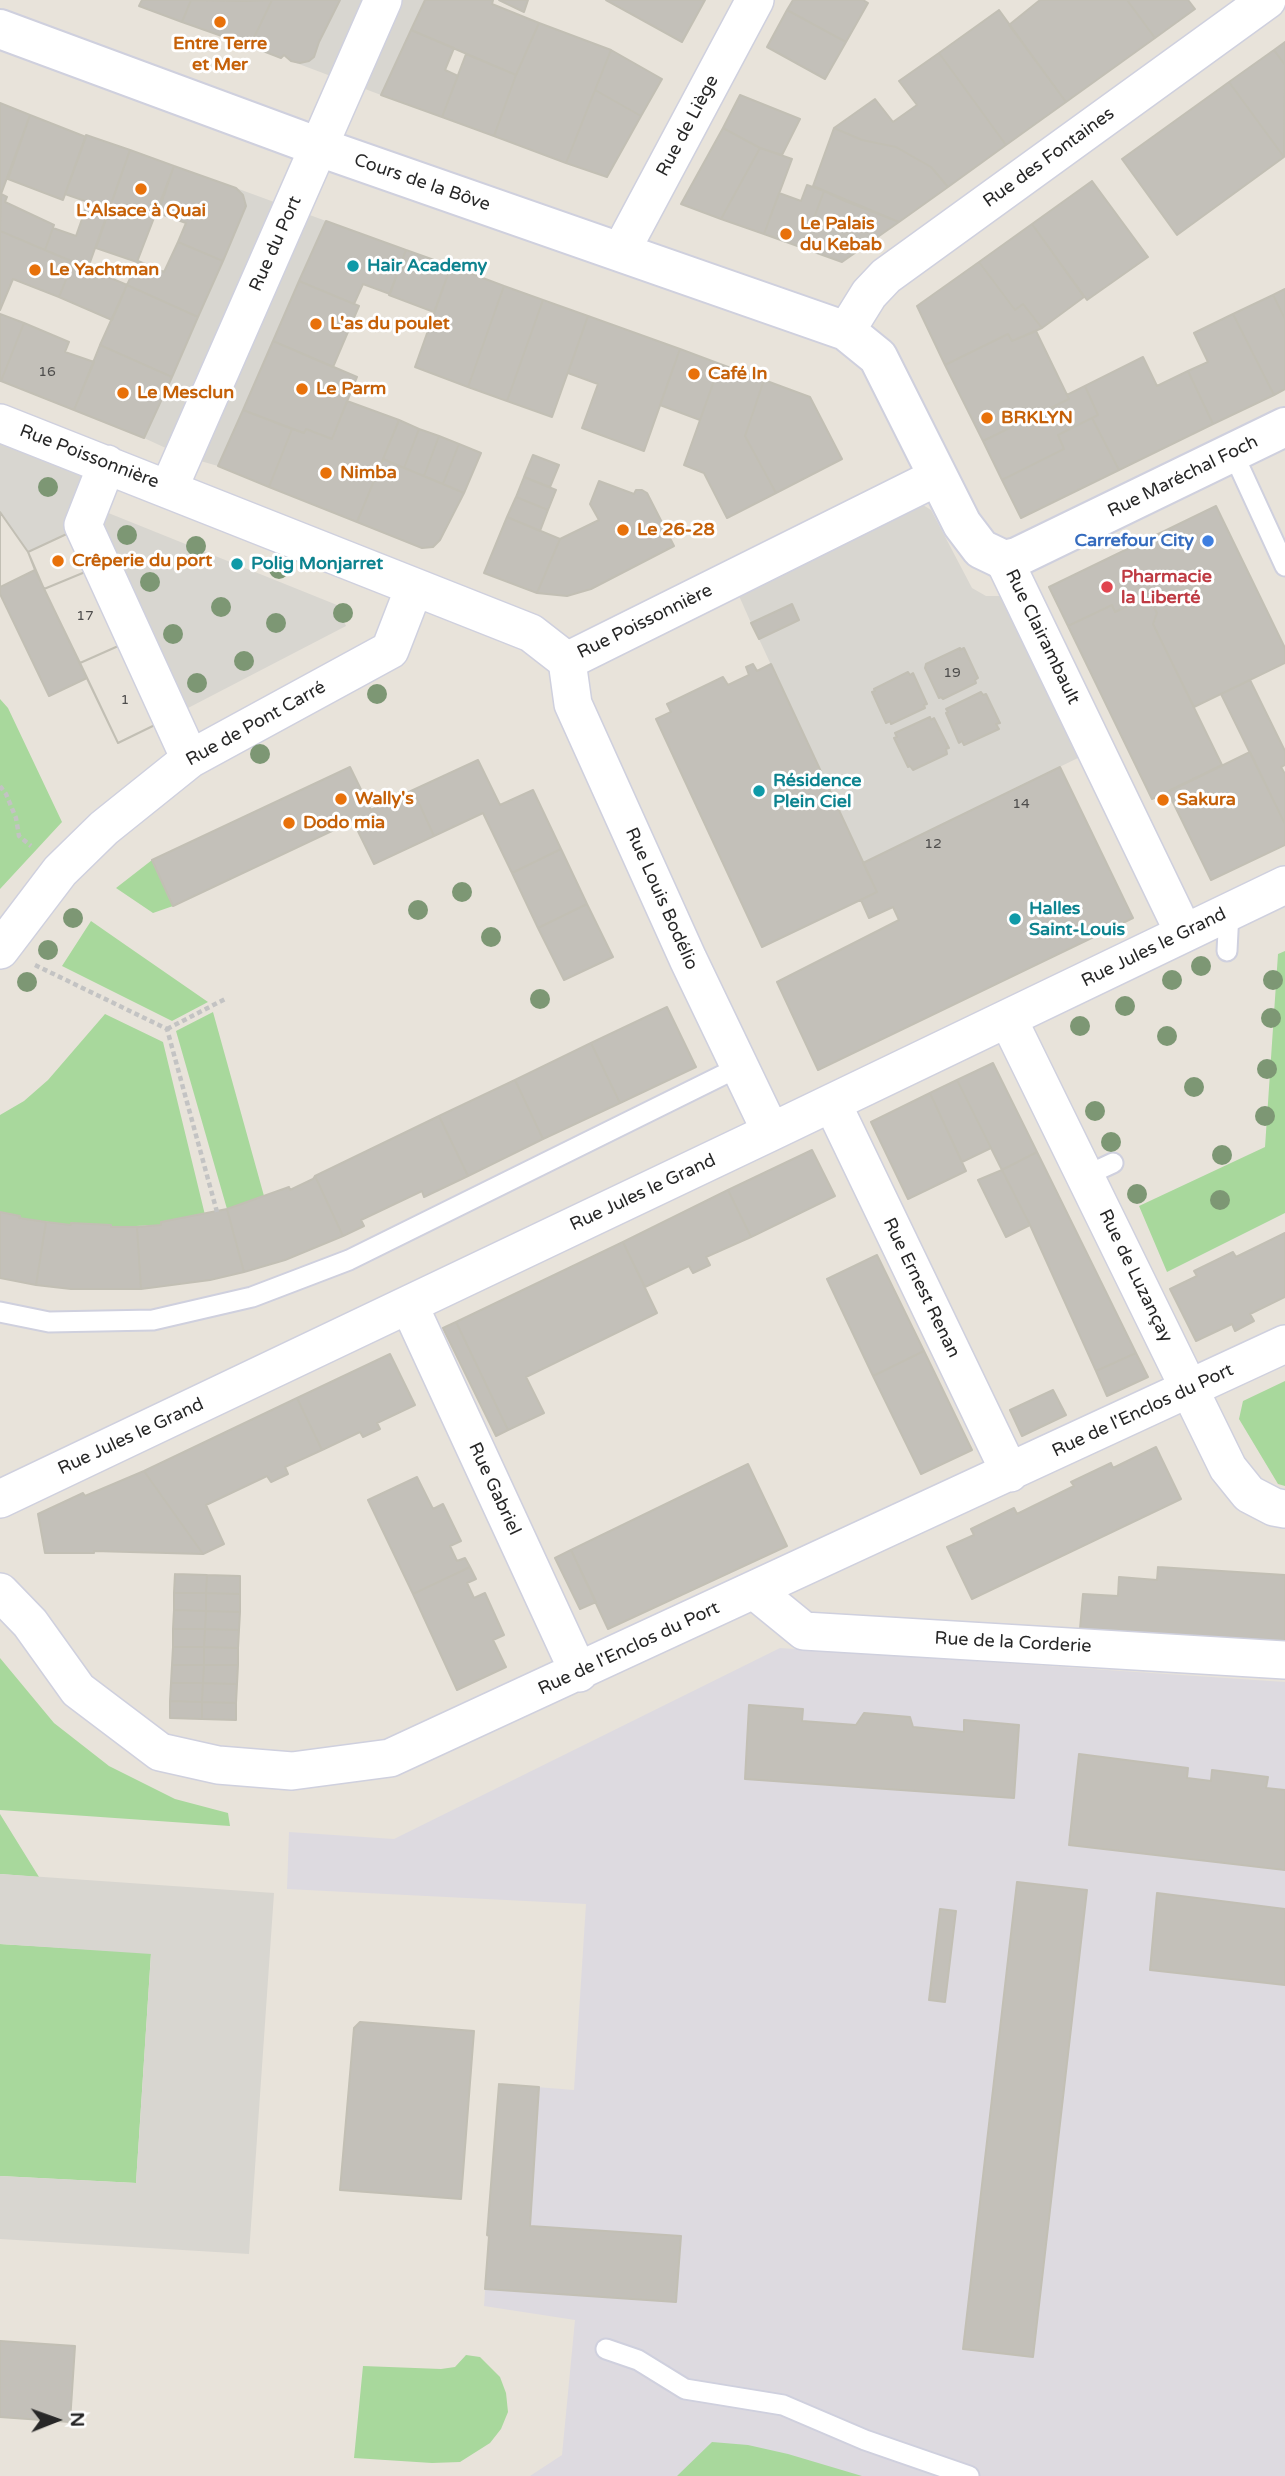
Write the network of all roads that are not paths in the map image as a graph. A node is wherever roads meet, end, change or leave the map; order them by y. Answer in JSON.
{"nodes":[{"id":1,"x":383,"y":0,"type":"edge"},
{"id":2,"x":755,"y":0,"type":"edge"},
{"id":3,"x":1267,"y":0,"type":"edge"},
{"id":4,"x":0,"y":29,"type":"edge"},
{"id":5,"x":319,"y":147,"type":"junction"},
{"id":6,"x":621,"y":251,"type":"junction"},
{"id":7,"x":846,"y":331,"type":"junction"},
{"id":8,"x":0,"y":423,"type":"edge"},
{"id":9,"x":1285,"y":428,"type":"edge"},
{"id":10,"x":1233,"y":453,"type":"junction"},
{"id":11,"x":107,"y":464,"type":"junction"},
{"id":12,"x":937,"y":477,"type":"junction"},
{"id":13,"x":169,"y":488,"type":"junction"},
{"id":14,"x":1004,"y":560,"type":"junction"},
{"id":15,"x":1285,"y":566,"type":"edge"},
{"id":16,"x":414,"y":588,"type":"junction"},
{"id":17,"x":567,"y":661,"type":"junction"},
{"id":18,"x":190,"y":759,"type":"junction"},
{"id":19,"x":1285,"y":885,"type":"edge"},
{"id":20,"x":1229,"y":912,"type":"junction"},
{"id":21,"x":1184,"y":933,"type":"junction"},
{"id":22,"x":1,"y":949,"type":"edge"},
{"id":23,"x":1227,"y":951,"type":"dead end"},
{"id":24,"x":1008,"y":1019,"type":"junction"},
{"id":25,"x":739,"y":1067,"type":"junction"},
{"id":26,"x":832,"y":1103,"type":"junction"},
{"id":27,"x":771,"y":1132,"type":"junction"},
{"id":28,"x":409,"y":1305,"type":"junction"},
{"id":29,"x":0,"y":1312,"type":"edge"},
{"id":30,"x":1285,"y":1344,"type":"edge"},
{"id":31,"x":1191,"y":1389,"type":"junction"},
{"id":32,"x":1010,"y":1473,"type":"junction"},
{"id":33,"x":0,"y":1499,"type":"edge"},
{"id":34,"x":1285,"y":1509,"type":"edge"},
{"id":35,"x":755,"y":1591,"type":"junction"},
{"id":36,"x":0,"y":1592,"type":"edge"},
{"id":37,"x":1285,"y":1660,"type":"edge"},
{"id":38,"x":579,"y":1673,"type":"junction"},
{"id":39,"x":606,"y":2349,"type":"dead end"},
{"id":40,"x":969,"y":2476,"type":"edge"}],
"edges":[{"from":1,"to":5,"type":"street","name":"Rue du Port"},
{"from":2,"to":6,"type":"street","name":"Rue de Liège"},
{"from":3,"to":7,"type":"street","name":"Rue des Fontaines"},
{"from":4,"to":5,"type":"street","name":"Cours de la Bôve"},
{"from":5,"to":6,"type":"street","name":"Cours de la Bôve"},
{"from":5,"to":13,"type":"street","name":"Rue du Port"},
{"from":6,"to":7,"type":"street","name":"Cours de la Bôve"},
{"from":7,"to":12,"type":"street","name":"Rue Clairambault"},
{"from":8,"to":11,"type":"street","name":"Rue Poissonnière"},
{"from":9,"to":10,"type":"street","name":"Rue Maréchal Foch"},
{"from":10,"to":14,"type":"street","name":"Rue Maréchal Foch"},
{"from":10,"to":15,"type":"lane"},
{"from":11,"to":13,"type":"street","name":"Rue Poissonnière"},
{"from":11,"to":18,"type":"street"},
{"from":12,"to":14,"type":"street","name":"Rue Clairambault"},
{"from":12,"to":17,"type":"street","name":"Rue Poissonnière"},
{"from":13,"to":16,"type":"street","name":"Rue Poissonnière"},
{"from":14,"to":21,"type":"street","name":"Rue Clairambault"},
{"from":16,"to":17,"type":"street","name":"Rue Poissonnière"},
{"from":16,"to":18,"type":"street","name":"Rue de Pont Carré"},
{"from":17,"to":25,"type":"street","name":"Rue Louis Bodélio"},
{"from":18,"to":22,"type":"street","name":"Rue de Pont Carré"},
{"from":19,"to":20,"type":"street","name":"Rue Jules le Grand"},
{"from":20,"to":21,"type":"street","name":"Rue Jules le Grand"},
{"from":20,"to":23,"type":"lane"},
{"from":21,"to":24,"type":"street","name":"Rue Jules le Grand"},
{"from":24,"to":26,"type":"street","name":"Rue Jules le Grand"},
{"from":24,"to":31,"type":"street","name":"Rue de Luzançay"},
{"from":25,"to":27,"type":"street","name":"Rue Louis Bodélio"},
{"from":25,"to":29,"type":"lane"},
{"from":26,"to":27,"type":"street","name":"Rue Jules le Grand"},
{"from":26,"to":32,"type":"street","name":"Rue Ernest Renan"},
{"from":27,"to":28,"type":"street","name":"Rue Jules le Grand"},
{"from":28,"to":33,"type":"street","name":"Rue Jules le Grand"},
{"from":28,"to":38,"type":"street","name":"Rue Gabriel"},
{"from":30,"to":31,"type":"street","name":"Rue de l'Enclos du Port"},
{"from":31,"to":32,"type":"street","name":"Rue de l'Enclos du Port"},
{"from":31,"to":34,"type":"street","name":"Rue de Luzançay"},
{"from":32,"to":35,"type":"street","name":"Rue de l'Enclos du Port"},
{"from":35,"to":37,"type":"street","name":"Rue de la Corderie"},
{"from":35,"to":38,"type":"street","name":"Rue de l'Enclos du Port"},
{"from":36,"to":38,"type":"street","name":"Rue de l'Enclos du Port"},
{"from":39,"to":40,"type":"lane"}]}
